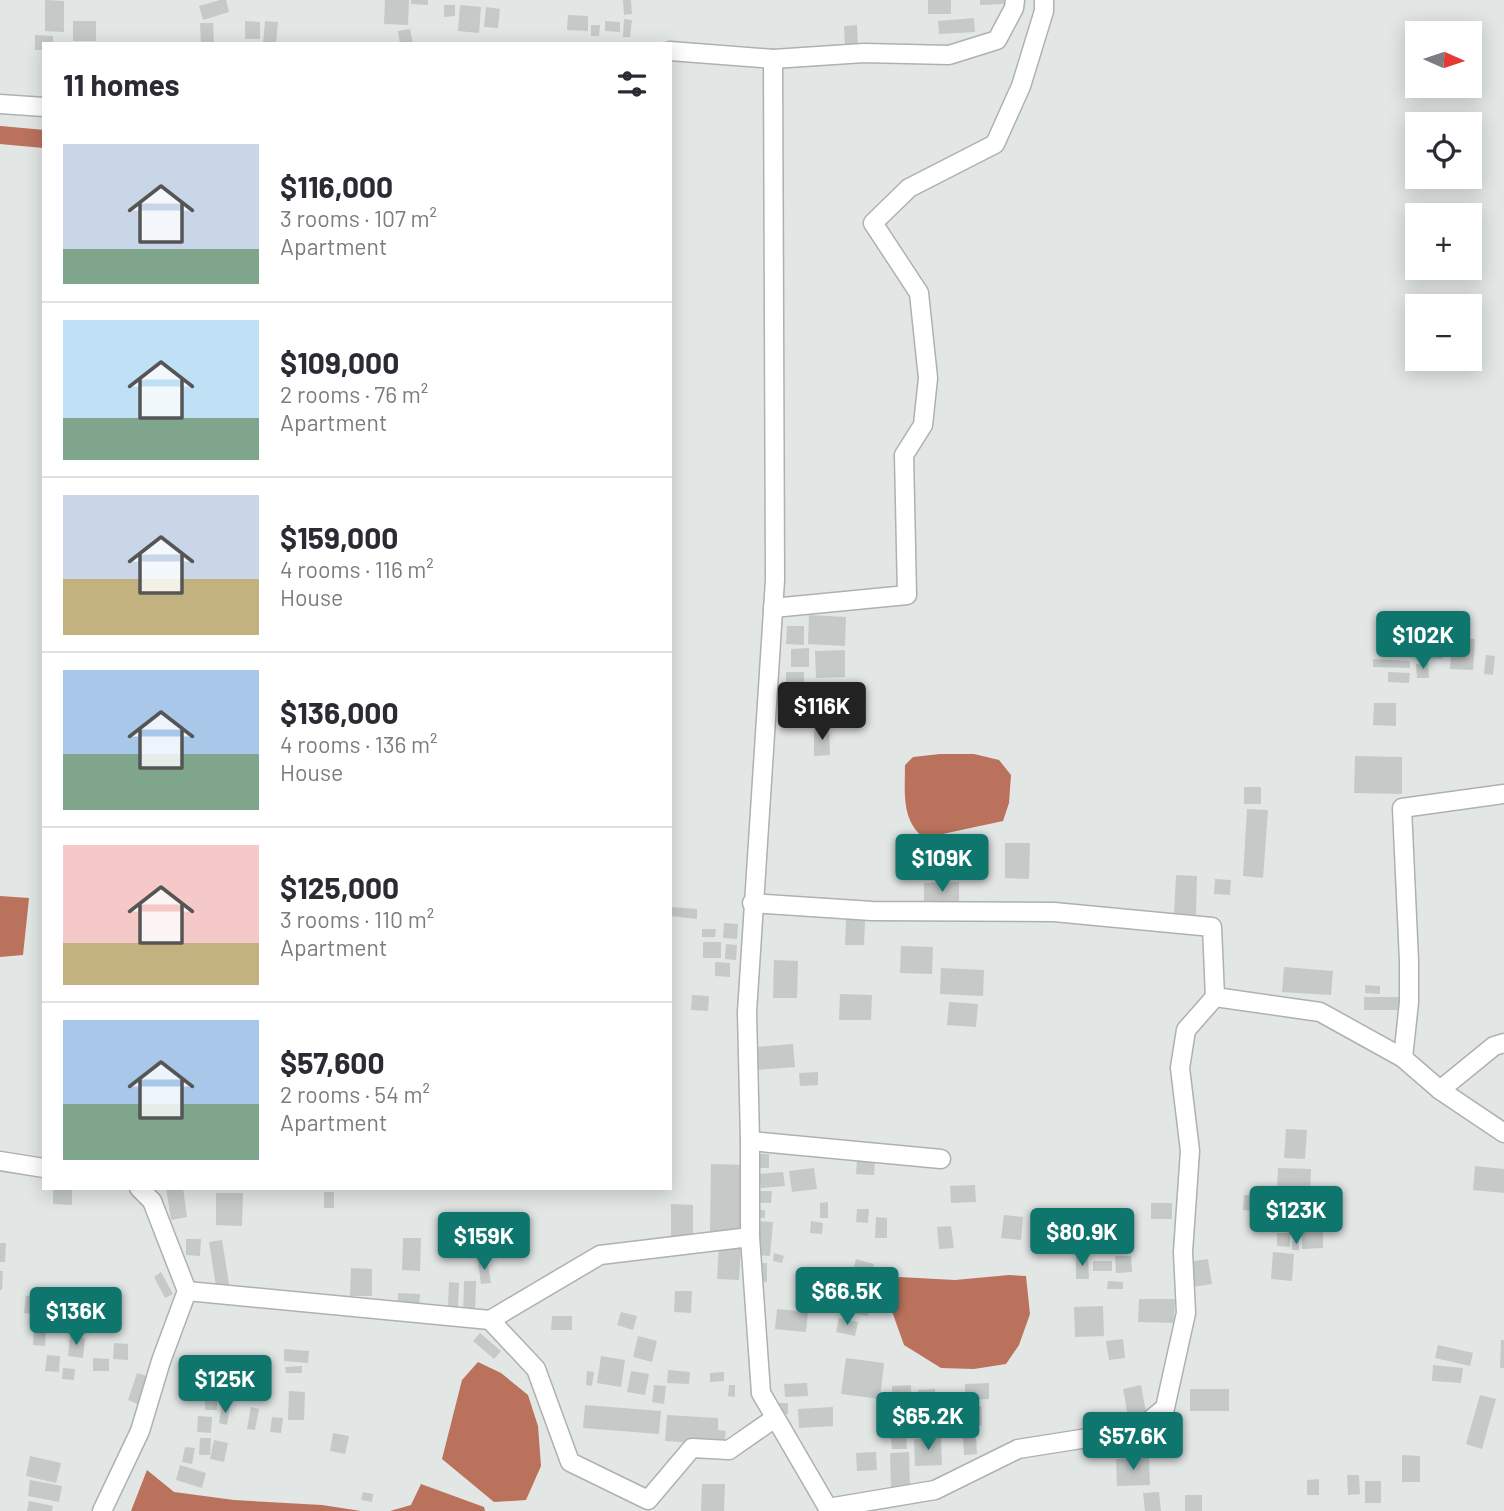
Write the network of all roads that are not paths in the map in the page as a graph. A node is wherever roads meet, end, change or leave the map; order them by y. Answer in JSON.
{"nodes":[{"id":1,"x":1014,"y":0,"type":"edge"},
{"id":2,"x":1044,"y":0,"type":"edge"},
{"id":3,"x":672,"y":51,"type":"edge"},
{"id":4,"x":773,"y":59,"type":"junction"},
{"id":5,"x":0,"y":104,"type":"edge"},
{"id":6,"x":42,"y":107,"type":"edge"},
{"id":7,"x":773,"y":608,"type":"junction"},
{"id":8,"x":1504,"y":794,"type":"edge"},
{"id":9,"x":752,"y":903,"type":"junction"},
{"id":10,"x":1215,"y":997,"type":"junction"},
{"id":11,"x":1504,"y":1043,"type":"edge"},
{"id":12,"x":1403,"y":1058,"type":"junction"},
{"id":13,"x":1440,"y":1090,"type":"junction"},
{"id":14,"x":1504,"y":1133,"type":"edge"},
{"id":15,"x":750,"y":1140,"type":"junction"},
{"id":16,"x":941,"y":1159,"type":"dead end"},
{"id":17,"x":0,"y":1161,"type":"edge"},
{"id":18,"x":42,"y":1168,"type":"edge"},
{"id":19,"x":141,"y":1190,"type":"edge"},
{"id":20,"x":750,"y":1237,"type":"junction"},
{"id":21,"x":187,"y":1291,"type":"junction"},
{"id":22,"x":489,"y":1320,"type":"junction"},
{"id":23,"x":775,"y":1418,"type":"junction"},
{"id":24,"x":831,"y":1509,"type":"edge"},
{"id":25,"x":102,"y":1511,"type":"edge"}],
"edges":[{"from":1,"to":4,"type":"street"},
{"from":2,"to":7,"type":"street"},
{"from":3,"to":4,"type":"street"},
{"from":4,"to":7,"type":"street"},
{"from":5,"to":6,"type":"street"},
{"from":7,"to":9,"type":"street"},
{"from":8,"to":12,"type":"street"},
{"from":9,"to":10,"type":"street"},
{"from":9,"to":15,"type":"street"},
{"from":10,"to":12,"type":"street"},
{"from":10,"to":24,"type":"street"},
{"from":11,"to":13,"type":"street"},
{"from":12,"to":13,"type":"street"},
{"from":13,"to":14,"type":"street"},
{"from":15,"to":16,"type":"street"},
{"from":15,"to":20,"type":"street"},
{"from":17,"to":18,"type":"street"},
{"from":19,"to":21,"type":"street"},
{"from":20,"to":22,"type":"street"},
{"from":20,"to":23,"type":"street"},
{"from":21,"to":22,"type":"street"},
{"from":21,"to":25,"type":"street"},
{"from":22,"to":23,"type":"street"},
{"from":23,"to":24,"type":"street"}]}
